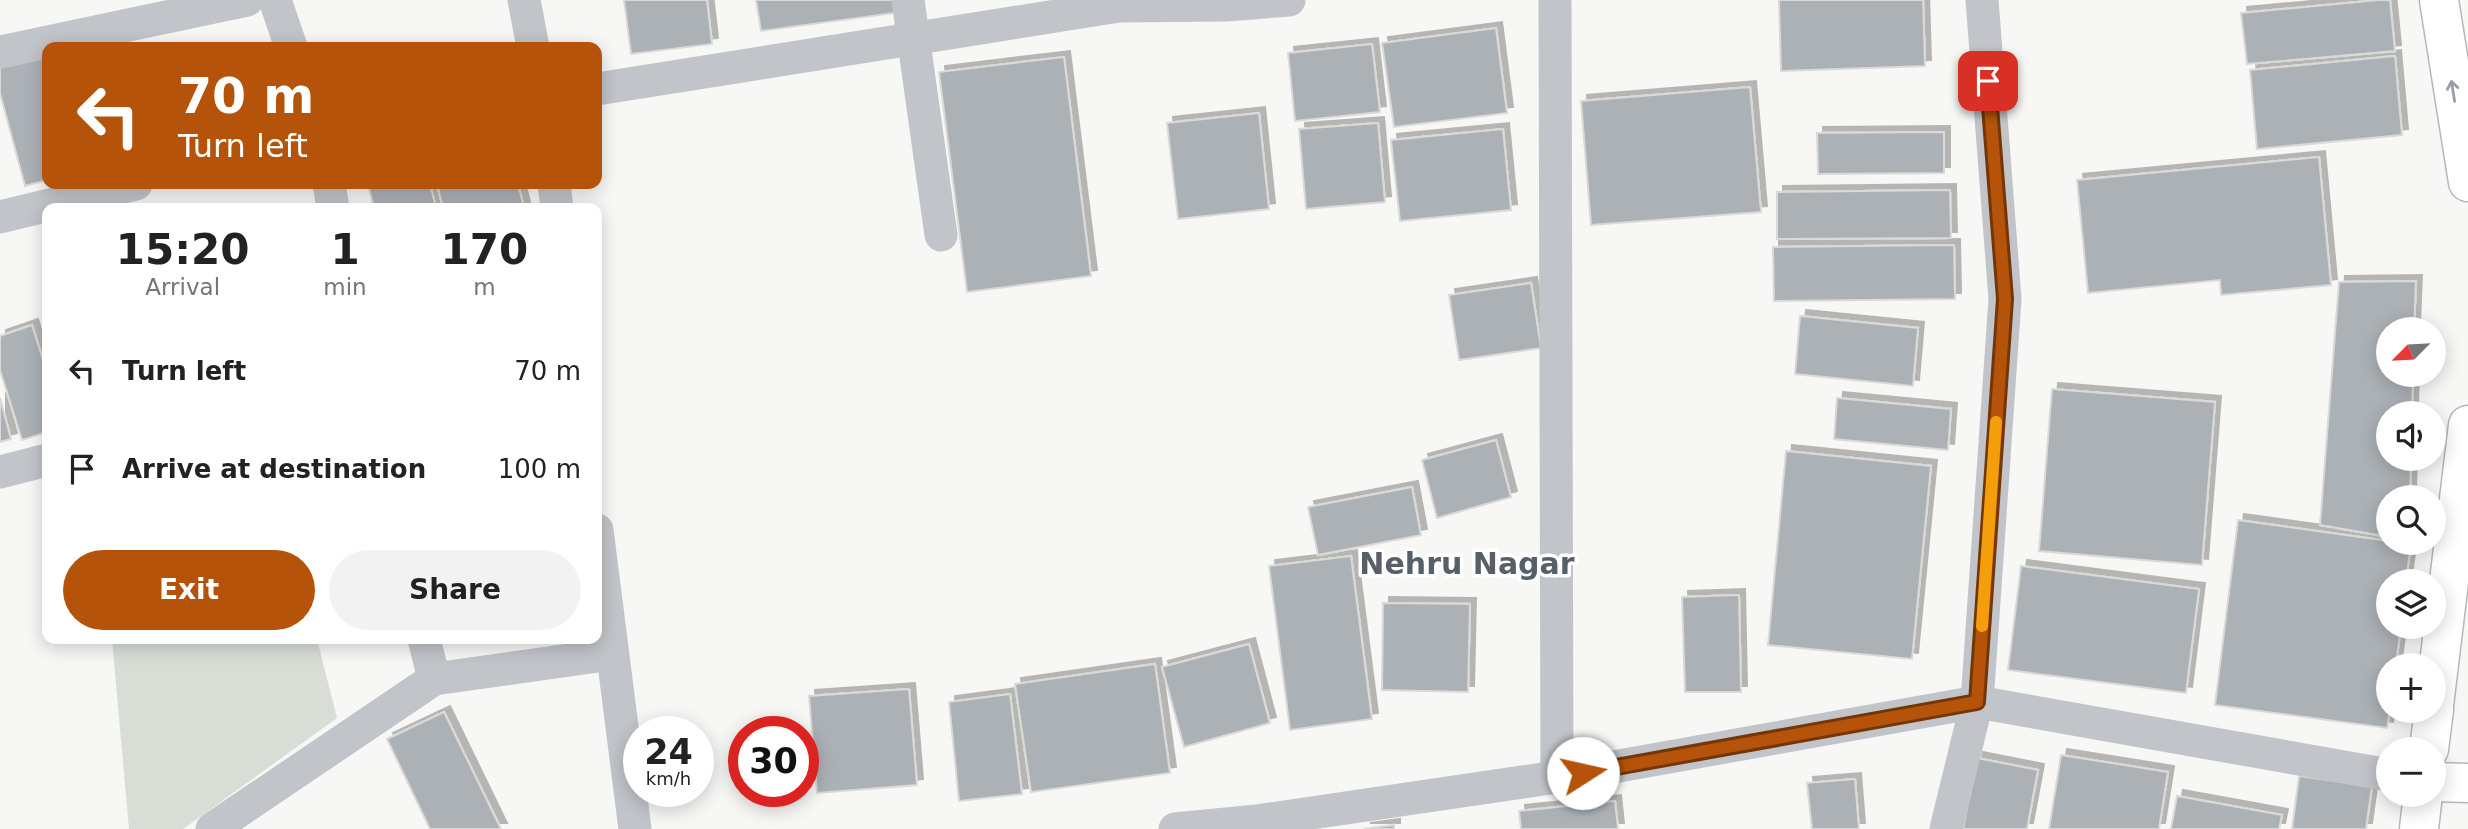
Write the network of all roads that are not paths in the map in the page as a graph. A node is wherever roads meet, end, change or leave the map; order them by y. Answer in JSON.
{"nodes":[{"id":1,"x":247,"y":0,"type":"edge"},
{"id":2,"x":275,"y":0,"type":"edge"},
{"id":3,"x":524,"y":0,"type":"edge"},
{"id":4,"x":908,"y":0,"type":"edge"},
{"id":5,"x":1289,"y":0,"type":"edge"},
{"id":6,"x":1555,"y":0,"type":"edge"},
{"id":7,"x":1982,"y":0,"type":"edge"},
{"id":8,"x":2439,"y":0,"type":"edge"},
{"id":9,"x":1119,"y":3,"type":"edge"},
{"id":10,"x":913,"y":38,"type":"junction"},
{"id":11,"x":48,"y":42,"type":"edge"},
{"id":12,"x":289,"y":42,"type":"edge"},
{"id":13,"x":532,"y":42,"type":"edge"},
{"id":14,"x":42,"y":43,"type":"edge"},
{"id":15,"x":0,"y":52,"type":"edge"},
{"id":16,"x":602,"y":88,"type":"edge"},
{"id":17,"x":2468,"y":182,"type":"edge"},
{"id":18,"x":115,"y":189,"type":"edge"},
{"id":19,"x":58,"y":203,"type":"edge"},
{"id":20,"x":42,"y":207,"type":"edge"},
{"id":21,"x":0,"y":217,"type":"edge"},
{"id":22,"x":941,"y":234,"type":"dead end"},
{"id":23,"x":2468,"y":425,"type":"edge"},
{"id":24,"x":42,"y":461,"type":"edge"},
{"id":25,"x":0,"y":472,"type":"edge"},
{"id":26,"x":602,"y":571,"type":"edge"},
{"id":27,"x":425,"y":644,"type":"edge"},
{"id":28,"x":2441,"y":653,"type":"edge"},
{"id":29,"x":612,"y":654,"type":"junction"},
{"id":30,"x":434,"y":679,"type":"junction"},
{"id":31,"x":1977,"y":702,"type":"junction"},
{"id":32,"x":2376,"y":773,"type":"edge"},
{"id":33,"x":1557,"y":777,"type":"junction"},
{"id":34,"x":2446,"y":782,"type":"edge"},
{"id":35,"x":2468,"y":783,"type":"edge"},
{"id":36,"x":2422,"y":807,"type":"edge"},
{"id":37,"x":1257,"y":825,"type":"edge"},
{"id":38,"x":212,"y":829,"type":"edge"},
{"id":39,"x":635,"y":829,"type":"edge"},
{"id":40,"x":1175,"y":829,"type":"edge"},
{"id":41,"x":1946,"y":829,"type":"edge"},
{"id":42,"x":2419,"y":829,"type":"edge"}],
"edges":[{"from":1,"to":11,"type":"street"},
{"from":2,"to":12,"type":"street"},
{"from":3,"to":13,"type":"street"},
{"from":4,"to":10,"type":"street"},
{"from":5,"to":9,"type":"street"},
{"from":6,"to":33,"type":"street"},
{"from":7,"to":31,"type":"street"},
{"from":17,"to":8,"type":"main road","one_way":true},
{"from":9,"to":10,"type":"street"},
{"from":10,"to":16,"type":"street"},
{"from":10,"to":22,"type":"street"},
{"from":14,"to":15,"type":"street"},
{"from":18,"to":19,"type":"street"},
{"from":20,"to":21,"type":"street"},
{"from":23,"to":28,"type":"main road"},
{"from":24,"to":25,"type":"street"},
{"from":26,"to":29,"type":"street"},
{"from":27,"to":30,"type":"street"},
{"from":29,"to":30,"type":"street"},
{"from":29,"to":39,"type":"street"},
{"from":30,"to":38,"type":"street"},
{"from":31,"to":32,"type":"street"},
{"from":31,"to":33,"type":"street"},
{"from":31,"to":41,"type":"street"},
{"from":33,"to":37,"type":"street"},
{"from":34,"to":35,"type":"main road"},
{"from":36,"to":42,"type":"main road"},
{"from":37,"to":40,"type":"street"}]}
